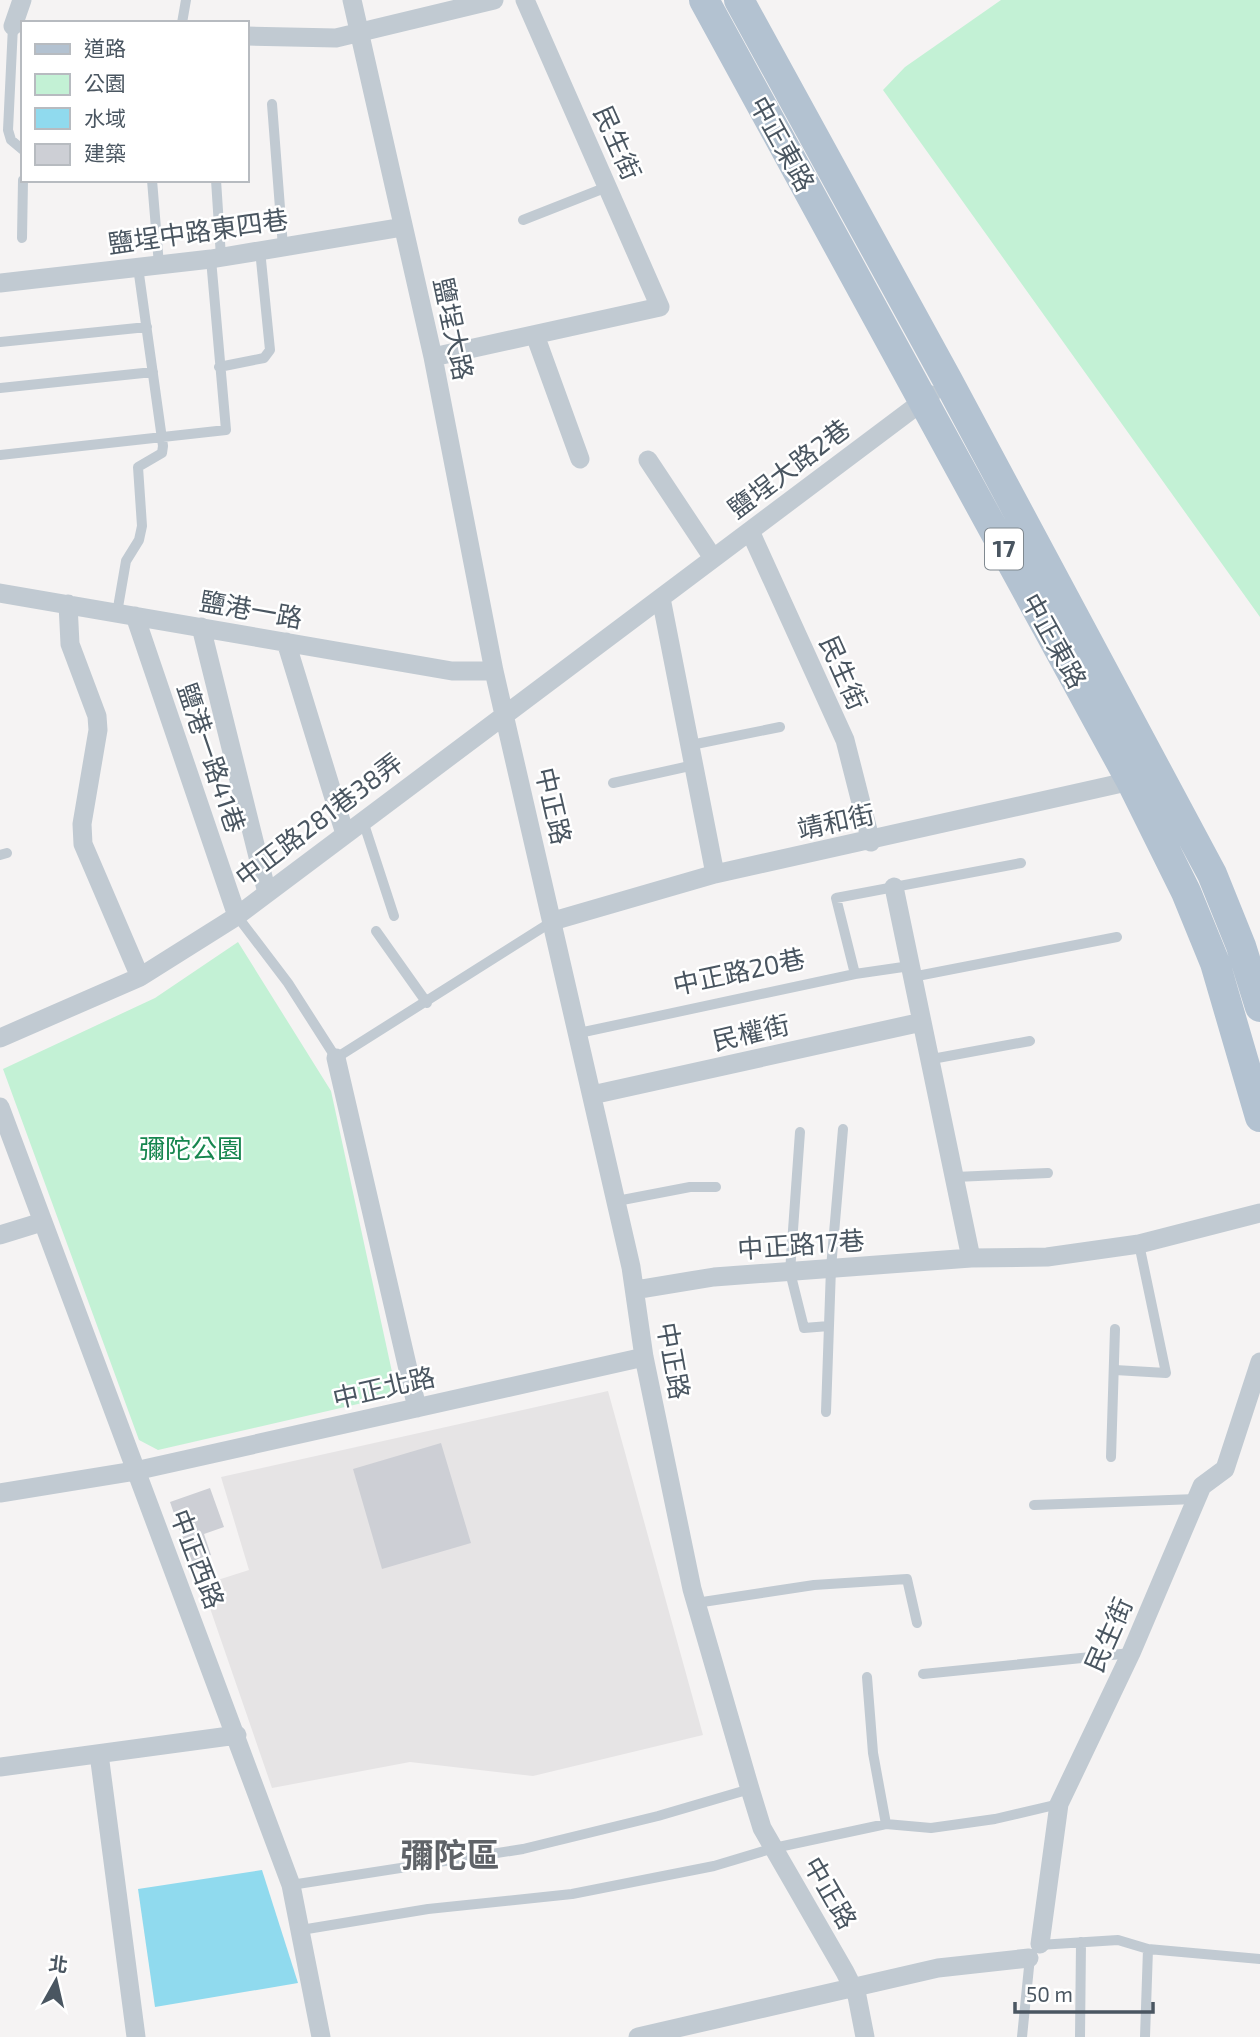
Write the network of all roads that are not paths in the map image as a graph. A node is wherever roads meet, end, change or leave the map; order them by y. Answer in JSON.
{"nodes":[{"id":1,"x":22,"y":0,"type":"edge"},
{"id":2,"x":186,"y":0,"type":"edge"},
{"id":3,"x":352,"y":0,"type":"edge"},
{"id":4,"x":494,"y":0,"type":"edge"},
{"id":5,"x":525,"y":0,"type":"edge"},
{"id":6,"x":704,"y":0,"type":"edge"},
{"id":7,"x":739,"y":0,"type":"edge"},
{"id":8,"x":183,"y":21,"type":"edge"},
{"id":9,"x":12,"y":26,"type":"edge"},
{"id":10,"x":360,"y":34,"type":"junction"},
{"id":11,"x":248,"y":36,"type":"edge"},
{"id":12,"x":272,"y":104,"type":"dead end"},
{"id":13,"x":21,"y":148,"type":"edge"},
{"id":14,"x":23,"y":182,"type":"edge"},
{"id":15,"x":152,"y":182,"type":"edge"},
{"id":16,"x":216,"y":182,"type":"edge"},
{"id":17,"x":607,"y":187,"type":"junction"},
{"id":18,"x":523,"y":220,"type":"dead end"},
{"id":19,"x":403,"y":227,"type":"junction"},
{"id":20,"x":22,"y":238,"type":"dead end"},
{"id":21,"x":283,"y":247,"type":"junction"},
{"id":22,"x":260,"y":250,"type":"junction"},
{"id":23,"x":216,"y":258,"type":"junction"},
{"id":24,"x":159,"y":264,"type":"junction"},
{"id":25,"x":138,"y":267,"type":"junction"},
{"id":26,"x":0,"y":283,"type":"edge"},
{"id":27,"x":147,"y":327,"type":"junction"},
{"id":28,"x":535,"y":335,"type":"junction"},
{"id":29,"x":0,"y":342,"type":"edge"},
{"id":30,"x":433,"y":358,"type":"junction"},
{"id":31,"x":219,"y":367,"type":"junction"},
{"id":32,"x":153,"y":372,"type":"junction"},
{"id":33,"x":948,"y":381,"type":"junction"},
{"id":34,"x":0,"y":388,"type":"edge"},
{"id":35,"x":923,"y":402,"type":"junction"},
{"id":36,"x":163,"y":437,"type":"junction"},
{"id":37,"x":0,"y":455,"type":"edge"},
{"id":38,"x":580,"y":459,"type":"dead end"},
{"id":39,"x":648,"y":460,"type":"dead end"},
{"id":40,"x":750,"y":531,"type":"junction"},
{"id":41,"x":713,"y":558,"type":"junction"},
{"id":42,"x":0,"y":593,"type":"edge"},
{"id":43,"x":661,"y":598,"type":"junction"},
{"id":44,"x":68,"y":604,"type":"junction"},
{"id":45,"x":126,"y":614,"type":"junction"},
{"id":46,"x":201,"y":627,"type":"junction"},
{"id":47,"x":286,"y":642,"type":"junction"},
{"id":48,"x":494,"y":671,"type":"junction"},
{"id":49,"x":505,"y":713,"type":"junction"},
{"id":50,"x":780,"y":727,"type":"dead end"},
{"id":51,"x":691,"y":745,"type":"junction"},
{"id":52,"x":695,"y":765,"type":"junction"},
{"id":53,"x":1131,"y":780,"type":"junction"},
{"id":54,"x":613,"y":783,"type":"dead end"},
{"id":55,"x":362,"y":820,"type":"junction"},
{"id":56,"x":345,"y":834,"type":"junction"},
{"id":57,"x":872,"y":842,"type":"junction"},
{"id":58,"x":1021,"y":863,"type":"dead end"},
{"id":59,"x":715,"y":874,"type":"junction"},
{"id":60,"x":894,"y":887,"type":"junction"},
{"id":61,"x":267,"y":893,"type":"junction"},
{"id":62,"x":237,"y":916,"type":"junction"},
{"id":63,"x":394,"y":916,"type":"dead end"},
{"id":64,"x":553,"y":921,"type":"junction"},
{"id":65,"x":376,"y":931,"type":"dead end"},
{"id":66,"x":1117,"y":937,"type":"dead end"},
{"id":67,"x":911,"y":971,"type":"junction"},
{"id":68,"x":855,"y":974,"type":"junction"},
{"id":69,"x":140,"y":977,"type":"junction"},
{"id":70,"x":427,"y":1003,"type":"junction"},
{"id":71,"x":1260,"y":1007,"type":"edge"},
{"id":72,"x":922,"y":1022,"type":"junction"},
{"id":73,"x":579,"y":1033,"type":"junction"},
{"id":74,"x":0,"y":1038,"type":"edge"},
{"id":75,"x":1030,"y":1041,"type":"dead end"},
{"id":76,"x":336,"y":1058,"type":"junction"},
{"id":77,"x":932,"y":1059,"type":"junction"},
{"id":78,"x":592,"y":1095,"type":"junction"},
{"id":79,"x":0,"y":1107,"type":"edge"},
{"id":80,"x":1260,"y":1117,"type":"edge"},
{"id":81,"x":842,"y":1129,"type":"dead end"},
{"id":82,"x":800,"y":1132,"type":"dead end"},
{"id":83,"x":1048,"y":1174,"type":"dead end"},
{"id":84,"x":955,"y":1177,"type":"junction"},
{"id":85,"x":716,"y":1187,"type":"dead end"},
{"id":86,"x":617,"y":1201,"type":"junction"},
{"id":87,"x":1260,"y":1213,"type":"edge"},
{"id":88,"x":42,"y":1222,"type":"junction"},
{"id":89,"x":0,"y":1235,"type":"edge"},
{"id":90,"x":1139,"y":1244,"type":"junction"},
{"id":91,"x":971,"y":1258,"type":"junction"},
{"id":92,"x":831,"y":1268,"type":"junction"},
{"id":93,"x":790,"y":1272,"type":"junction"},
{"id":94,"x":635,"y":1290,"type":"junction"},
{"id":95,"x":829,"y":1326,"type":"junction"},
{"id":96,"x":1115,"y":1329,"type":"dead end"},
{"id":97,"x":644,"y":1357,"type":"junction"},
{"id":98,"x":1260,"y":1362,"type":"edge"},
{"id":99,"x":1115,"y":1370,"type":"junction"},
{"id":100,"x":417,"y":1408,"type":"junction"},
{"id":101,"x":826,"y":1412,"type":"dead end"},
{"id":102,"x":1111,"y":1457,"type":"dead end"},
{"id":103,"x":135,"y":1471,"type":"junction"},
{"id":104,"x":0,"y":1493,"type":"edge"},
{"id":105,"x":1196,"y":1499,"type":"junction"},
{"id":106,"x":1034,"y":1505,"type":"dead end"},
{"id":107,"x":696,"y":1603,"type":"junction"},
{"id":108,"x":917,"y":1623,"type":"dead end"},
{"id":109,"x":1130,"y":1653,"type":"junction"},
{"id":110,"x":923,"y":1674,"type":"dead end"},
{"id":111,"x":867,"y":1677,"type":"dead end"},
{"id":112,"x":237,"y":1735,"type":"junction"},
{"id":113,"x":99,"y":1754,"type":"junction"},
{"id":114,"x":0,"y":1767,"type":"edge"},
{"id":115,"x":750,"y":1789,"type":"junction"},
{"id":116,"x":1059,"y":1804,"type":"junction"},
{"id":117,"x":886,"y":1824,"type":"junction"},
{"id":118,"x":774,"y":1848,"type":"junction"},
{"id":119,"x":291,"y":1885,"type":"junction"},
{"id":120,"x":301,"y":1930,"type":"junction"},
{"id":121,"x":1082,"y":1942,"type":"junction"},
{"id":122,"x":1148,"y":1950,"type":"junction"},
{"id":123,"x":1035,"y":1951,"type":"junction"},
{"id":124,"x":1260,"y":1959,"type":"edge"},
{"id":125,"x":852,"y":1986,"type":"junction"},
{"id":126,"x":136,"y":2037,"type":"edge"},
{"id":127,"x":321,"y":2037,"type":"edge"},
{"id":128,"x":638,"y":2037,"type":"edge"},
{"id":129,"x":865,"y":2037,"type":"edge"},
{"id":130,"x":1022,"y":2037,"type":"edge"},
{"id":131,"x":1080,"y":2037,"type":"edge"},
{"id":132,"x":1145,"y":2037,"type":"edge"}],
"edges":[{"from":1,"to":9,"type":"street"},
{"from":2,"to":8,"type":"lane"},
{"from":3,"to":10,"type":"street","name":"鹽埕大路"},
{"from":4,"to":10,"type":"street"},
{"from":5,"to":17,"type":"street","name":"民生街"},
{"from":6,"to":35,"type":"main road","name":"中正東路","number":"17"},
{"from":7,"to":33,"type":"main road","name":"中正東路","number":"17"},
{"from":9,"to":13,"type":"lane"},
{"from":10,"to":11,"type":"street"},
{"from":10,"to":19,"type":"street","name":"鹽埕大路"},
{"from":12,"to":21,"type":"lane"},
{"from":14,"to":20,"type":"lane"},
{"from":15,"to":24,"type":"lane"},
{"from":16,"to":23,"type":"lane"},
{"from":17,"to":18,"type":"lane"},
{"from":17,"to":28,"type":"street","name":"民生街"},
{"from":19,"to":21,"type":"street","name":"鹽埕中路東四巷"},
{"from":19,"to":30,"type":"street","name":"鹽埕大路"},
{"from":21,"to":22,"type":"street","name":"鹽埕中路東四巷"},
{"from":22,"to":23,"type":"street","name":"鹽埕中路東四巷"},
{"from":22,"to":31,"type":"lane"},
{"from":23,"to":24,"type":"street","name":"鹽埕中路東四巷"},
{"from":23,"to":31,"type":"lane"},
{"from":24,"to":25,"type":"street","name":"鹽埕中路東四巷"},
{"from":25,"to":26,"type":"street","name":"鹽埕中路東四巷"},
{"from":25,"to":27,"type":"lane"},
{"from":27,"to":29,"type":"lane"},
{"from":27,"to":32,"type":"lane"},
{"from":28,"to":30,"type":"street"},
{"from":28,"to":38,"type":"street"},
{"from":30,"to":48,"type":"street","name":"鹽埕大路"},
{"from":31,"to":36,"type":"lane"},
{"from":32,"to":34,"type":"lane"},
{"from":32,"to":36,"type":"lane"},
{"from":33,"to":35,"type":"street","name":"鹽埕大路2巷"},
{"from":33,"to":71,"type":"main road","name":"中正東路","number":"17"},
{"from":35,"to":40,"type":"street","name":"鹽埕大路2巷"},
{"from":35,"to":53,"type":"main road","name":"中正東路","number":"17"},
{"from":36,"to":37,"type":"lane"},
{"from":36,"to":45,"type":"lane"},
{"from":39,"to":41,"type":"street"},
{"from":40,"to":41,"type":"street","name":"鹽埕大路2巷"},
{"from":40,"to":57,"type":"street","name":"民生街"},
{"from":41,"to":43,"type":"street","name":"鹽埕大路2巷"},
{"from":42,"to":44,"type":"street","name":"鹽港一路"},
{"from":43,"to":49,"type":"street","name":"中正路281巷38弄"},
{"from":43,"to":51,"type":"street"},
{"from":44,"to":45,"type":"street","name":"鹽港一路"},
{"from":44,"to":69,"type":"street"},
{"from":45,"to":46,"type":"street","name":"鹽港一路"},
{"from":45,"to":62,"type":"street","name":"鹽港一路41巷"},
{"from":46,"to":47,"type":"street","name":"鹽港一路"},
{"from":46,"to":61,"type":"street"},
{"from":47,"to":48,"type":"street","name":"鹽港一路"},
{"from":47,"to":56,"type":"street"},
{"from":48,"to":49,"type":"street","name":"中正路"},
{"from":49,"to":55,"type":"street","name":"中正路281巷38弄"},
{"from":49,"to":64,"type":"street","name":"中正路"},
{"from":50,"to":51,"type":"lane"},
{"from":51,"to":52,"type":"street"},
{"from":52,"to":54,"type":"lane"},
{"from":52,"to":59,"type":"street"},
{"from":53,"to":57,"type":"street","name":"靖和街"},
{"from":53,"to":80,"type":"main road","name":"中正東路","number":"17"},
{"from":55,"to":56,"type":"street","name":"中正路281巷38弄"},
{"from":55,"to":63,"type":"lane"},
{"from":56,"to":61,"type":"street","name":"中正路281巷38弄"},
{"from":57,"to":59,"type":"street","name":"靖和街"},
{"from":58,"to":60,"type":"lane"},
{"from":59,"to":64,"type":"street","name":"靖和街"},
{"from":60,"to":67,"type":"street"},
{"from":60,"to":68,"type":"lane"},
{"from":61,"to":62,"type":"street","name":"中正路281巷38弄"},
{"from":62,"to":69,"type":"street"},
{"from":62,"to":76,"type":"lane","name":"中正路281巷38弄"},
{"from":64,"to":70,"type":"lane"},
{"from":64,"to":73,"type":"street","name":"中正路"},
{"from":65,"to":70,"type":"lane"},
{"from":66,"to":67,"type":"lane","name":"中正路20巷"},
{"from":67,"to":68,"type":"lane","name":"中正路20巷"},
{"from":67,"to":72,"type":"street"},
{"from":68,"to":73,"type":"lane","name":"中正路20巷"},
{"from":69,"to":74,"type":"street"},
{"from":70,"to":76,"type":"lane"},
{"from":72,"to":77,"type":"street"},
{"from":72,"to":78,"type":"street","name":"民權街"},
{"from":73,"to":78,"type":"street","name":"中正路"},
{"from":75,"to":77,"type":"lane"},
{"from":76,"to":100,"type":"street"},
{"from":77,"to":84,"type":"street"},
{"from":78,"to":86,"type":"street","name":"中正路"},
{"from":79,"to":88,"type":"street","name":"中正西路"},
{"from":81,"to":92,"type":"lane"},
{"from":82,"to":93,"type":"lane"},
{"from":83,"to":84,"type":"lane"},
{"from":84,"to":91,"type":"street"},
{"from":85,"to":86,"type":"lane"},
{"from":86,"to":94,"type":"street","name":"中正路"},
{"from":87,"to":90,"type":"street","name":"中正路17巷"},
{"from":88,"to":89,"type":"street"},
{"from":88,"to":103,"type":"street","name":"中正西路"},
{"from":90,"to":91,"type":"street","name":"中正路17巷"},
{"from":90,"to":99,"type":"lane"},
{"from":91,"to":92,"type":"street","name":"中正路17巷"},
{"from":92,"to":93,"type":"street","name":"中正路17巷"},
{"from":92,"to":95,"type":"lane"},
{"from":93,"to":94,"type":"street","name":"中正路17巷"},
{"from":93,"to":95,"type":"lane"},
{"from":94,"to":97,"type":"street","name":"中正路"},
{"from":95,"to":101,"type":"lane"},
{"from":96,"to":99,"type":"lane"},
{"from":97,"to":100,"type":"street","name":"中正北路"},
{"from":97,"to":107,"type":"street","name":"中正路"},
{"from":98,"to":105,"type":"street","name":"民生街"},
{"from":99,"to":102,"type":"lane"},
{"from":100,"to":103,"type":"street","name":"中正北路"},
{"from":103,"to":104,"type":"street","name":"中正北路"},
{"from":103,"to":112,"type":"street","name":"中正西路"},
{"from":105,"to":106,"type":"lane"},
{"from":105,"to":109,"type":"street","name":"民生街"},
{"from":107,"to":108,"type":"lane"},
{"from":107,"to":115,"type":"street","name":"中正路"},
{"from":109,"to":110,"type":"lane"},
{"from":109,"to":116,"type":"street","name":"民生街"},
{"from":111,"to":117,"type":"lane"},
{"from":112,"to":113,"type":"street"},
{"from":112,"to":119,"type":"street","name":"中正西路"},
{"from":113,"to":114,"type":"street"},
{"from":113,"to":126,"type":"street"},
{"from":115,"to":118,"type":"street","name":"中正路"},
{"from":115,"to":119,"type":"lane"},
{"from":116,"to":117,"type":"lane"},
{"from":116,"to":123,"type":"street","name":"民生街"},
{"from":117,"to":118,"type":"lane"},
{"from":118,"to":120,"type":"lane"},
{"from":118,"to":125,"type":"street","name":"中正路"},
{"from":119,"to":120,"type":"street","name":"中正西路"},
{"from":120,"to":127,"type":"street","name":"中正西路"},
{"from":121,"to":122,"type":"lane"},
{"from":121,"to":123,"type":"lane"},
{"from":121,"to":131,"type":"lane"},
{"from":122,"to":124,"type":"lane"},
{"from":122,"to":132,"type":"lane"},
{"from":123,"to":125,"type":"street"},
{"from":123,"to":130,"type":"lane"},
{"from":125,"to":128,"type":"street"},
{"from":125,"to":129,"type":"street","name":"中正路"}]}
